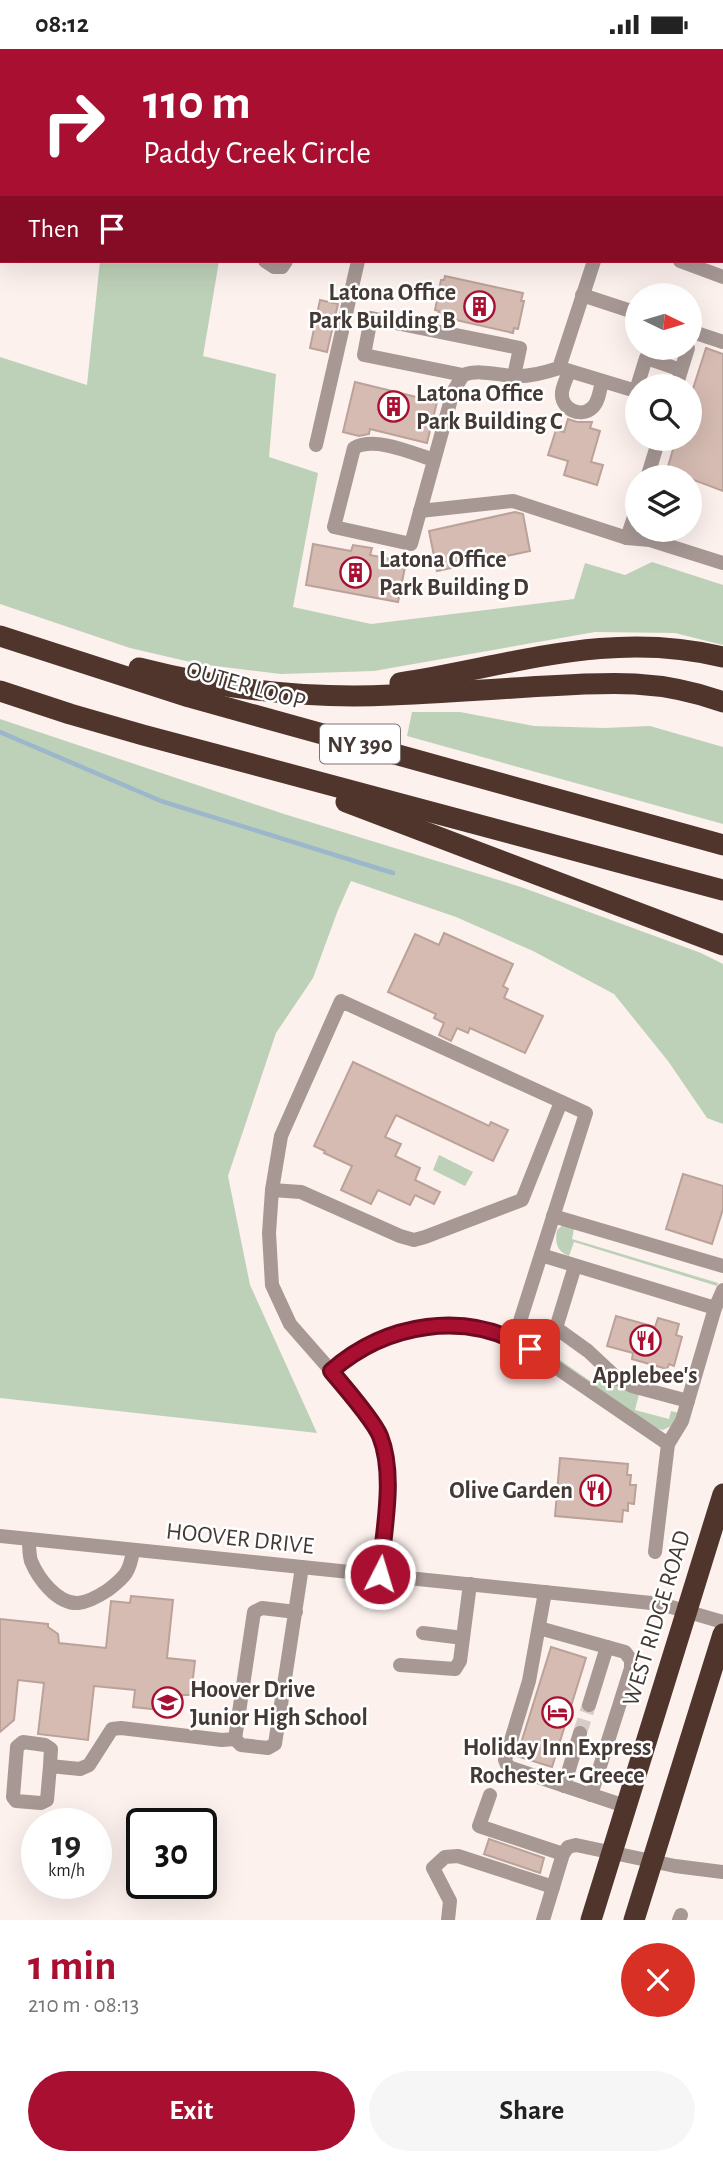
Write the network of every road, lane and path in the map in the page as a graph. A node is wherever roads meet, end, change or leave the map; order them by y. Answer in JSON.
{"nodes":[{"id":1,"x":268,"y":263,"type":"edge"},
{"id":2,"x":285,"y":263,"type":"edge"},
{"id":3,"x":358,"y":263,"type":"edge"},
{"id":4,"x":593,"y":263,"type":"edge"},
{"id":5,"x":685,"y":263,"type":"edge"},
{"id":6,"x":723,"y":277,"type":"edge"},
{"id":7,"x":582,"y":295,"type":"junction"},
{"id":8,"x":625,"y":309,"type":"edge"},
{"id":9,"x":702,"y":340,"type":"edge"},
{"id":10,"x":723,"y":342,"type":"edge"},
{"id":11,"x":684,"y":361,"type":"edge"},
{"id":12,"x":564,"y":370,"type":"junction"},
{"id":13,"x":681,"y":370,"type":"junction"},
{"id":14,"x":641,"y":374,"type":"edge"},
{"id":15,"x":680,"y":374,"type":"edge"},
{"id":16,"x":463,"y":375,"type":"junction"},
{"id":17,"x":514,"y":376,"type":"junction"},
{"id":18,"x":602,"y":381,"type":"junction"},
{"id":19,"x":625,"y":388,"type":"edge"},
{"id":20,"x":316,"y":445,"type":"dead end"},
{"id":21,"x":434,"y":460,"type":"junction"},
{"id":22,"x":421,"y":511,"type":"junction"},
{"id":23,"x":625,"y":537,"type":"edge"},
{"id":24,"x":656,"y":542,"type":"edge"},
{"id":25,"x":723,"y":563,"type":"edge"},
{"id":26,"x":0,"y":634,"type":"edge"},
{"id":27,"x":723,"y":657,"type":"edge"},
{"id":28,"x":0,"y":691,"type":"edge"},
{"id":29,"x":297,"y":693,"type":"junction"},
{"id":30,"x":723,"y":702,"type":"edge"},
{"id":31,"x":213,"y":754,"type":"junction"},
{"id":32,"x":723,"y":845,"type":"edge"},
{"id":33,"x":723,"y":890,"type":"edge"},
{"id":34,"x":723,"y":945,"type":"edge"},
{"id":35,"x":561,"y":1102,"type":"junction"},
{"id":36,"x":272,"y":1190,"type":"junction"},
{"id":37,"x":553,"y":1216,"type":"junction"},
{"id":38,"x":541,"y":1255,"type":"junction"},
{"id":39,"x":575,"y":1266,"type":"junction"},
{"id":40,"x":723,"y":1266,"type":"edge"},
{"id":41,"x":723,"y":1290,"type":"edge"},
{"id":42,"x":715,"y":1307,"type":"junction"},
{"id":43,"x":514,"y":1339,"type":"junction"},
{"id":44,"x":331,"y":1371,"type":"junction"},
{"id":45,"x":688,"y":1401,"type":"junction"},
{"id":46,"x":668,"y":1444,"type":"junction"},
{"id":47,"x":723,"y":1494,"type":"edge"},
{"id":48,"x":0,"y":1536,"type":"edge"},
{"id":49,"x":29,"y":1539,"type":"junction"},
{"id":50,"x":133,"y":1550,"type":"junction"},
{"id":51,"x":655,"y":1552,"type":"dead end"},
{"id":52,"x":302,"y":1567,"type":"junction"},
{"id":53,"x":380,"y":1574,"type":"junction"},
{"id":54,"x":470,"y":1584,"type":"junction"},
{"id":55,"x":545,"y":1592,"type":"junction"},
{"id":56,"x":686,"y":1610,"type":"junction"},
{"id":57,"x":296,"y":1612,"type":"junction"},
{"id":58,"x":723,"y":1622,"type":"edge"},
{"id":59,"x":539,"y":1628,"type":"junction"},
{"id":60,"x":423,"y":1633,"type":"dead end"},
{"id":61,"x":723,"y":1634,"type":"edge"},
{"id":62,"x":463,"y":1638,"type":"junction"},
{"id":63,"x":607,"y":1647,"type":"junction"},
{"id":64,"x":400,"y":1665,"type":"dead end"},
{"id":65,"x":589,"y":1705,"type":"tunnel mouth"},
{"id":66,"x":580,"y":1733,"type":"tunnel mouth"},
{"id":67,"x":235,"y":1739,"type":"junction"},
{"id":68,"x":50,"y":1766,"type":"junction"},
{"id":69,"x":564,"y":1786,"type":"junction"},
{"id":70,"x":489,"y":1795,"type":"dead end"},
{"id":71,"x":591,"y":1795,"type":"junction"},
{"id":72,"x":625,"y":1806,"type":"junction"},
{"id":73,"x":563,"y":1854,"type":"junction"},
{"id":74,"x":611,"y":1854,"type":"junction"},
{"id":75,"x":653,"y":1861,"type":"junction"},
{"id":76,"x":723,"y":1872,"type":"edge"},
{"id":77,"x":553,"y":1887,"type":"junction"},
{"id":78,"x":448,"y":1920,"type":"edge"},
{"id":79,"x":543,"y":1920,"type":"edge"},
{"id":80,"x":591,"y":1920,"type":"edge"},
{"id":81,"x":634,"y":1920,"type":"edge"}],
"edges":[{"from":1,"to":2,"type":"street"},
{"from":3,"to":20,"type":"street"},
{"from":4,"to":7,"type":"street"},
{"from":5,"to":6,"type":"street"},
{"from":7,"to":8,"type":"street"},
{"from":7,"to":12,"type":"street"},
{"from":9,"to":10,"type":"street"},
{"from":11,"to":13,"type":"street"},
{"from":12,"to":17,"type":"street"},
{"from":12,"to":18,"type":"street"},
{"from":12,"to":18,"type":"street"},
{"from":13,"to":14,"type":"street"},
{"from":13,"to":15,"type":"street"},
{"from":16,"to":17,"type":"street"},
{"from":16,"to":17,"type":"street"},
{"from":16,"to":21,"type":"street"},
{"from":18,"to":19,"type":"street"},
{"from":21,"to":22,"type":"street"},
{"from":21,"to":22,"type":"street"},
{"from":22,"to":23,"type":"street"},
{"from":24,"to":25,"type":"street"},
{"from":26,"to":29,"type":"highway"},
{"from":26,"to":32,"type":"highway","name":"OUTER LOOP","number":"NY 390"},
{"from":27,"to":29,"type":"highway"},
{"from":28,"to":31,"type":"highway","number":"NY 390"},
{"from":29,"to":30,"type":"highway"},
{"from":31,"to":33,"type":"highway","number":"NY 390"},
{"from":31,"to":34,"type":"highway"},
{"from":35,"to":36,"type":"street"},
{"from":35,"to":36,"type":"street"},
{"from":35,"to":37,"type":"street"},
{"from":36,"to":44,"type":"street"},
{"from":37,"to":38,"type":"street"},
{"from":37,"to":40,"type":"street"},
{"from":38,"to":39,"type":"street"},
{"from":38,"to":43,"type":"street"},
{"from":39,"to":42,"type":"street"},
{"from":39,"to":45,"type":"street"},
{"from":41,"to":42,"type":"street"},
{"from":42,"to":45,"type":"street"},
{"from":43,"to":44,"type":"street"},
{"from":43,"to":46,"type":"street"},
{"from":44,"to":53,"type":"street"},
{"from":45,"to":46,"type":"street"},
{"from":46,"to":51,"type":"street"},
{"from":47,"to":56,"type":"highway","name":"WEST RIDGE ROAD"},
{"from":48,"to":49,"type":"street","name":"HOOVER DRIVE"},
{"from":49,"to":50,"type":"street","name":"HOOVER DRIVE"},
{"from":49,"to":50,"type":"street"},
{"from":50,"to":52,"type":"street","name":"HOOVER DRIVE"},
{"from":52,"to":53,"type":"street","name":"HOOVER DRIVE"},
{"from":52,"to":57,"type":"street"},
{"from":53,"to":54,"type":"street","name":"HOOVER DRIVE"},
{"from":54,"to":55,"type":"street","name":"HOOVER DRIVE"},
{"from":54,"to":62,"type":"street"},
{"from":55,"to":56,"type":"street","name":"HOOVER DRIVE"},
{"from":55,"to":59,"type":"street"},
{"from":56,"to":58,"type":"street","name":"HOOVER DRIVE"},
{"from":56,"to":72,"type":"highway","name":"WEST RIDGE ROAD"},
{"from":57,"to":67,"type":"street"},
{"from":57,"to":67,"type":"street"},
{"from":59,"to":63,"type":"street"},
{"from":59,"to":69,"type":"street"},
{"from":60,"to":62,"type":"street"},
{"from":61,"to":75,"type":"highway"},
{"from":62,"to":64,"type":"street"},
{"from":63,"to":65,"type":"street"},
{"from":63,"to":71,"type":"street"},
{"from":66,"to":69,"type":"street"},
{"from":67,"to":68,"type":"street"},
{"from":68,"to":68,"type":"street"},
{"from":69,"to":71,"type":"street"},
{"from":70,"to":73,"type":"street"},
{"from":71,"to":72,"type":"street"},
{"from":72,"to":74,"type":"highway","name":"WEST RIDGE ROAD"},
{"from":73,"to":74,"type":"street"},
{"from":73,"to":77,"type":"street"},
{"from":74,"to":75,"type":"street"},
{"from":74,"to":80,"type":"highway","name":"WEST RIDGE ROAD"},
{"from":75,"to":76,"type":"street"},
{"from":75,"to":81,"type":"highway"},
{"from":77,"to":78,"type":"street"},
{"from":77,"to":79,"type":"street"}]}
